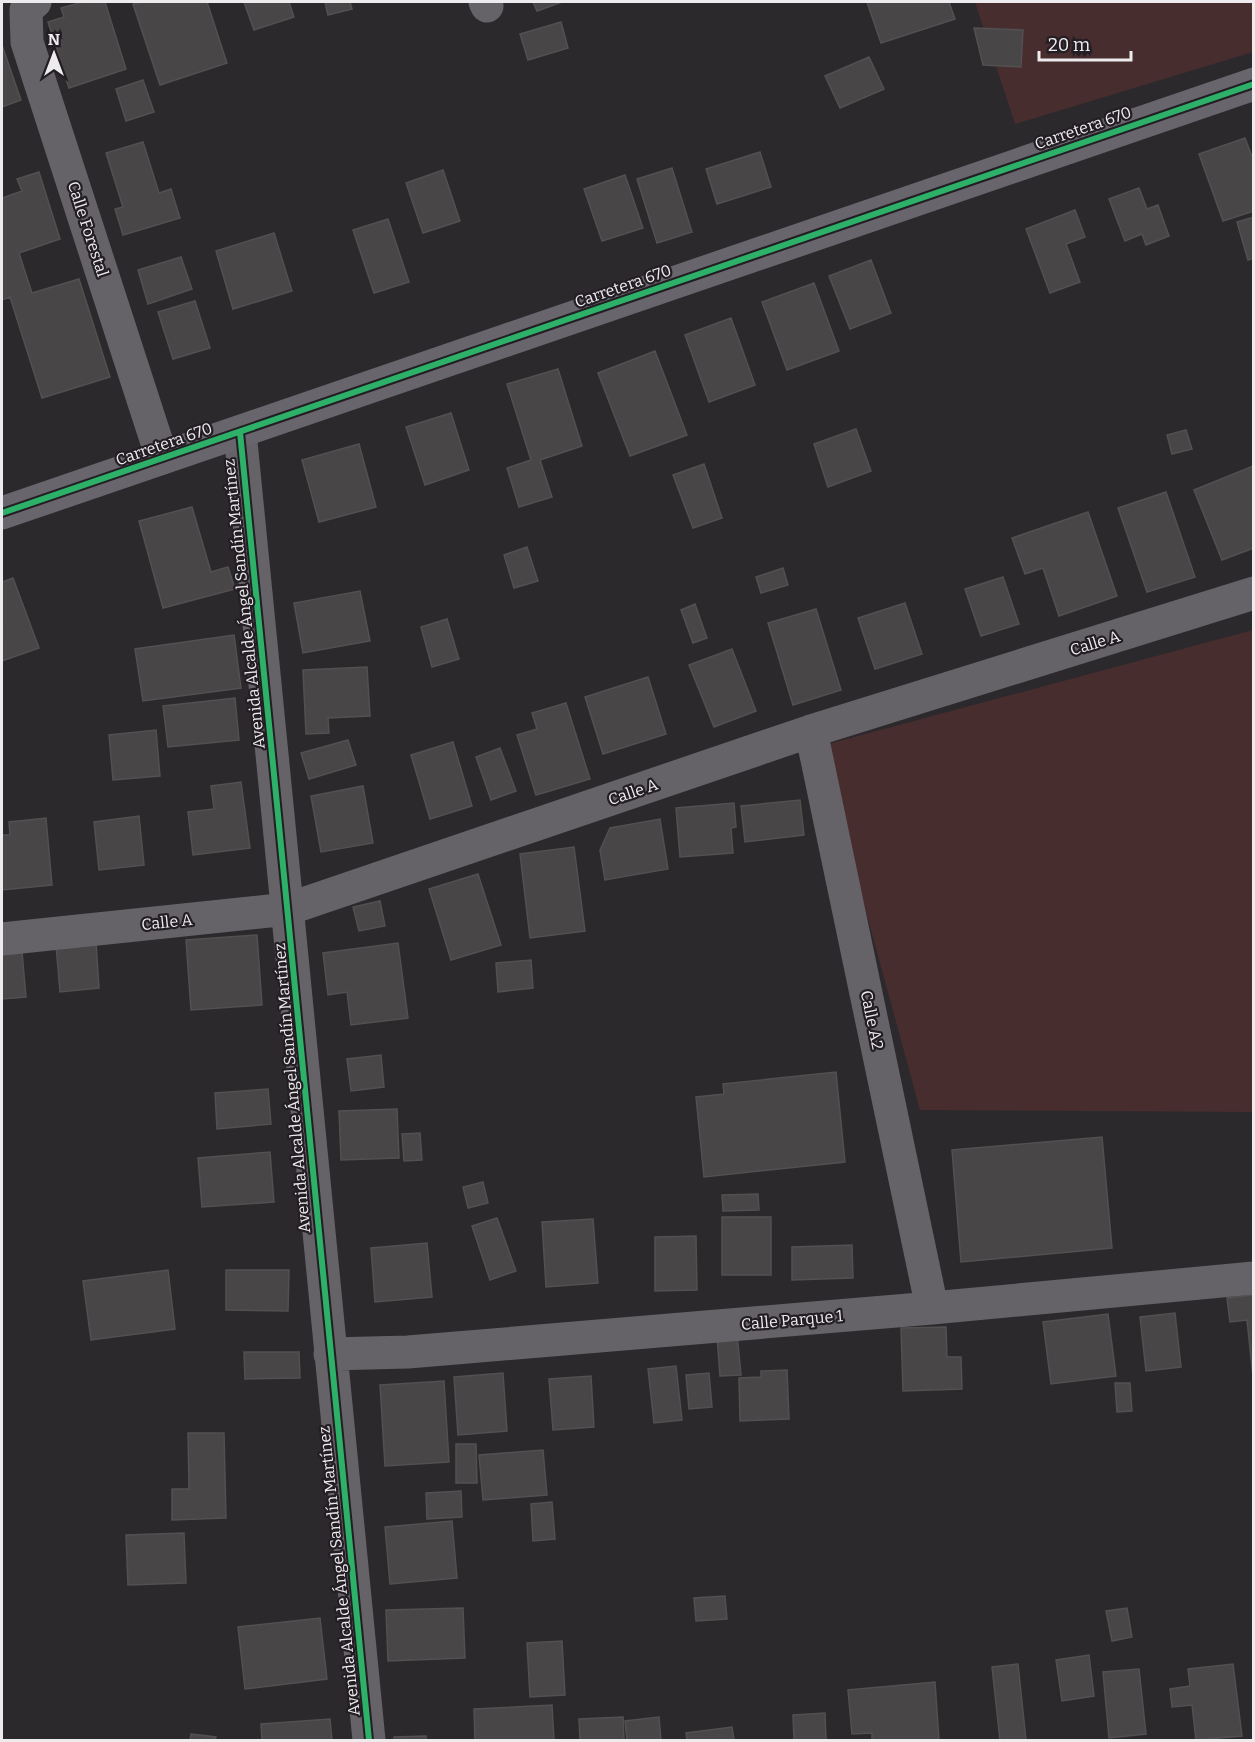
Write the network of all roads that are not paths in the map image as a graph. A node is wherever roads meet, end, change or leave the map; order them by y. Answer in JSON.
{"nodes":[{"id":1,"x":35,"y":2,"type":"edge"},
{"id":2,"x":1254,"y":84,"type":"edge"},
{"id":3,"x":240,"y":432,"type":"junction"},
{"id":4,"x":162,"y":458,"type":"junction"},
{"id":5,"x":2,"y":513,"type":"edge"},
{"id":6,"x":1254,"y":593,"type":"edge"},
{"id":7,"x":811,"y":731,"type":"junction"},
{"id":8,"x":288,"y":909,"type":"junction"},
{"id":9,"x":2,"y":939,"type":"edge"},
{"id":10,"x":1254,"y":1278,"type":"edge"},
{"id":11,"x":932,"y":1308,"type":"junction"},
{"id":12,"x":330,"y":1354,"type":"junction"},
{"id":13,"x":369,"y":1740,"type":"edge"}],
"edges":[{"from":1,"to":4,"type":"street","name":"Calle Forestal"},
{"from":2,"to":3,"type":"street","name":"Carretera 670"},
{"from":3,"to":4,"type":"street","name":"Carretera 670"},
{"from":3,"to":8,"type":"street","name":"Avenida Alcalde Ángel Sandín Martínez"},
{"from":4,"to":5,"type":"street","name":"Carretera 670"},
{"from":6,"to":7,"type":"street","name":"Calle A"},
{"from":7,"to":8,"type":"street","name":"Calle A"},
{"from":7,"to":11,"type":"street","name":"Calle A2"},
{"from":8,"to":9,"type":"street","name":"Calle A"},
{"from":8,"to":12,"type":"street","name":"Avenida Alcalde Ángel Sandín Martínez"},
{"from":10,"to":11,"type":"street","name":"Calle Parque 1"},
{"from":11,"to":12,"type":"street","name":"Calle Parque 1"},
{"from":12,"to":13,"type":"street","name":"Avenida Alcalde Ángel Sandín Martínez"}]}
